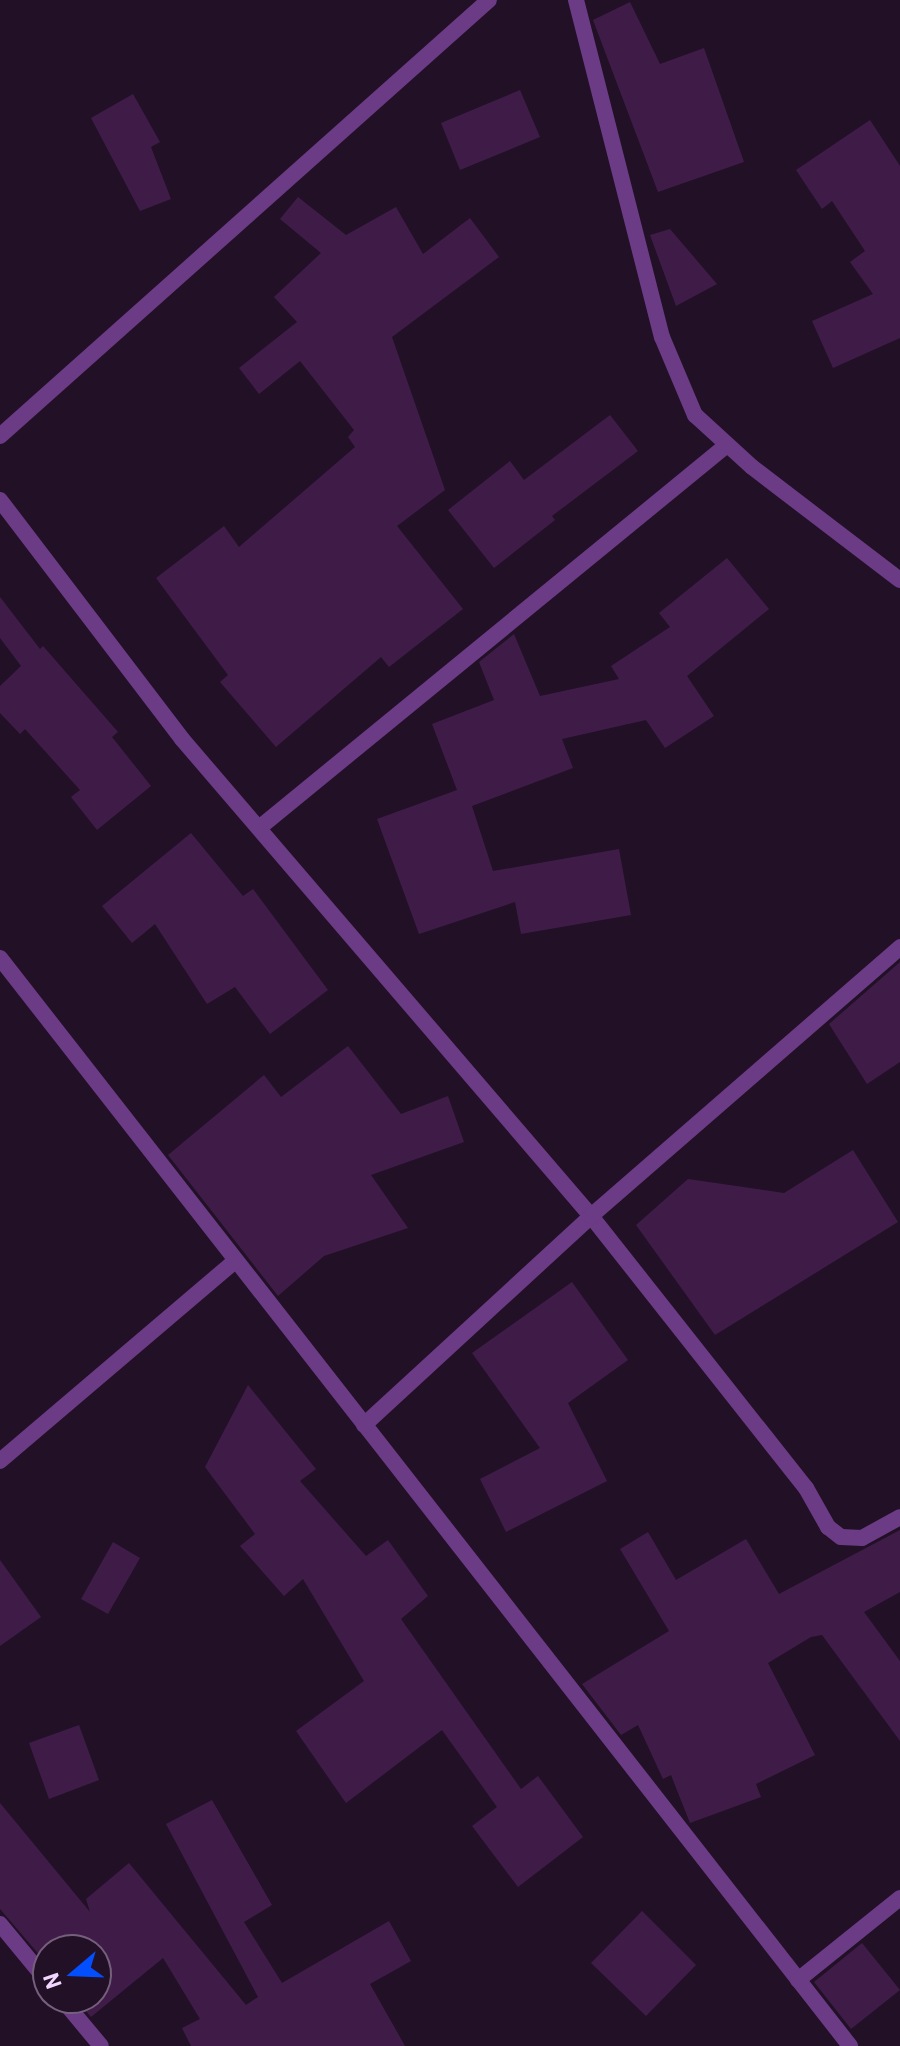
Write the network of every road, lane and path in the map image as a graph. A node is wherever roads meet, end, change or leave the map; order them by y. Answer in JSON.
{"nodes":[{"id":1,"x":489,"y":0,"type":"edge"},
{"id":2,"x":576,"y":0,"type":"edge"},
{"id":3,"x":0,"y":436,"type":"edge"},
{"id":4,"x":727,"y":445,"type":"junction"},
{"id":5,"x":0,"y":500,"type":"edge"},
{"id":6,"x":900,"y":580,"type":"edge"},
{"id":7,"x":259,"y":828,"type":"junction"},
{"id":8,"x":900,"y":947,"type":"edge"},
{"id":9,"x":0,"y":958,"type":"edge"},
{"id":10,"x":591,"y":1216,"type":"junction"},
{"id":11,"x":234,"y":1262,"type":"junction"},
{"id":12,"x":364,"y":1425,"type":"junction"},
{"id":13,"x":0,"y":1461,"type":"edge"},
{"id":14,"x":900,"y":1517,"type":"edge"},
{"id":15,"x":900,"y":1898,"type":"edge"},
{"id":16,"x":0,"y":1924,"type":"edge"},
{"id":17,"x":32,"y":1963,"type":"edge"},
{"id":18,"x":798,"y":1980,"type":"junction"},
{"id":19,"x":74,"y":2014,"type":"edge"},
{"id":20,"x":101,"y":2046,"type":"edge"},
{"id":21,"x":850,"y":2046,"type":"edge"}],
"edges":[{"from":1,"to":3,"type":"street"},
{"from":2,"to":4,"type":"street"},
{"from":4,"to":6,"type":"street"},
{"from":4,"to":7,"type":"street"},
{"from":5,"to":7,"type":"street"},
{"from":7,"to":10,"type":"street"},
{"from":8,"to":10,"type":"street"},
{"from":9,"to":11,"type":"street"},
{"from":10,"to":12,"type":"street"},
{"from":10,"to":14,"type":"street"},
{"from":11,"to":12,"type":"street"},
{"from":11,"to":13,"type":"street"},
{"from":12,"to":18,"type":"street"},
{"from":15,"to":18,"type":"street"},
{"from":16,"to":17,"type":"street"},
{"from":18,"to":21,"type":"street"},
{"from":19,"to":20,"type":"street"}]}
